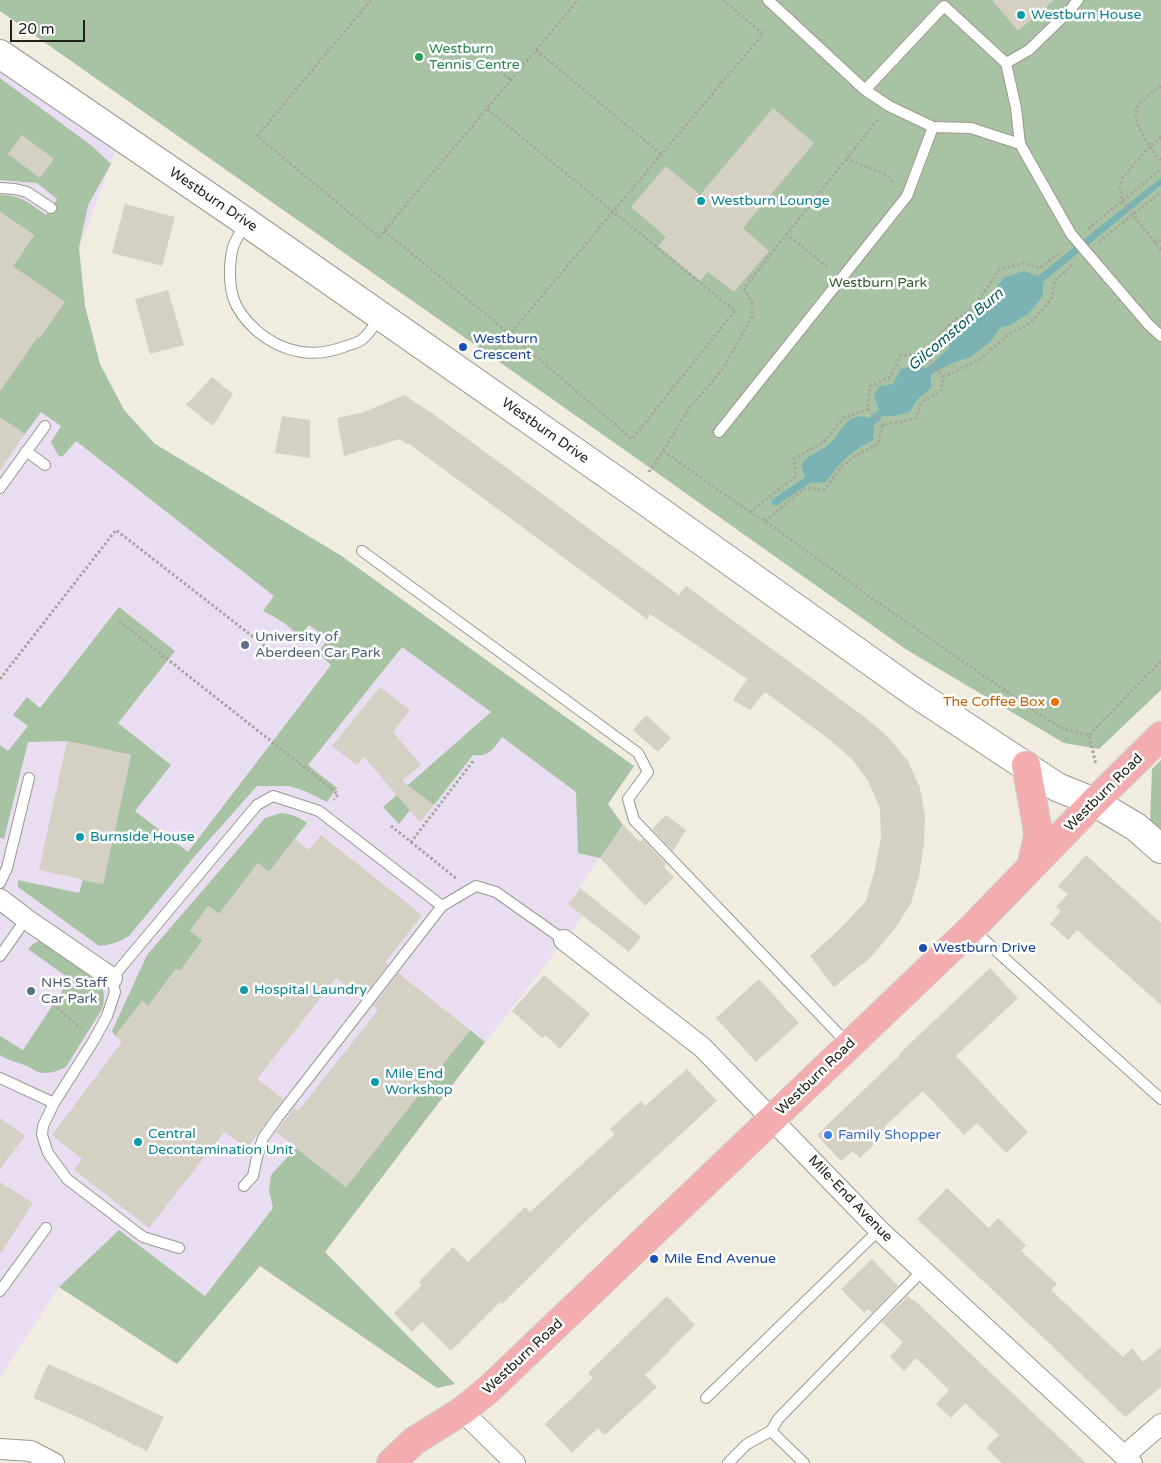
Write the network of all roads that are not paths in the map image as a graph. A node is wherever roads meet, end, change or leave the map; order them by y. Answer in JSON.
{"nodes":[{"id":1,"x":768,"y":0,"type":"edge"},
{"id":2,"x":1078,"y":0,"type":"edge"},
{"id":3,"x":945,"y":3,"type":"edge"},
{"id":4,"x":0,"y":54,"type":"edge"},
{"id":5,"x":1006,"y":63,"type":"junction"},
{"id":6,"x":865,"y":90,"type":"junction"},
{"id":7,"x":933,"y":127,"type":"junction"},
{"id":8,"x":1020,"y":144,"type":"junction"},
{"id":9,"x":0,"y":188,"type":"edge"},
{"id":10,"x":51,"y":208,"type":"dead end"},
{"id":11,"x":246,"y":222,"type":"junction"},
{"id":12,"x":381,"y":317,"type":"junction"},
{"id":13,"x":1161,"y":336,"type":"edge"},
{"id":14,"x":45,"y":426,"type":"dead end"},
{"id":15,"x":719,"y":432,"type":"dead end"},
{"id":16,"x":26,"y":451,"type":"junction"},
{"id":17,"x":45,"y":465,"type":"dead end"},
{"id":18,"x":0,"y":488,"type":"edge"},
{"id":19,"x":362,"y":551,"type":"dead end"},
{"id":20,"x":1161,"y":736,"type":"edge"},
{"id":21,"x":1026,"y":766,"type":"junction"},
{"id":22,"x":29,"y":778,"type":"dead end"},
{"id":23,"x":1084,"y":798,"type":"junction"},
{"id":24,"x":1161,"y":849,"type":"edge"},
{"id":25,"x":1031,"y":867,"type":"junction"},
{"id":26,"x":0,"y":883,"type":"edge"},
{"id":27,"x":0,"y":899,"type":"edge"},
{"id":28,"x":442,"y":906,"type":"junction"},
{"id":29,"x":26,"y":919,"type":"junction"},
{"id":30,"x":971,"y":929,"type":"junction"},
{"id":31,"x":564,"y":940,"type":"joint"},
{"id":32,"x":0,"y":956,"type":"edge"},
{"id":33,"x":112,"y":978,"type":"junction"},
{"id":34,"x":849,"y":1046,"type":"junction"},
{"id":35,"x":0,"y":1078,"type":"edge"},
{"id":36,"x":1161,"y":1100,"type":"edge"},
{"id":37,"x":54,"y":1103,"type":"junction"},
{"id":38,"x":772,"y":1119,"type":"junction"},
{"id":39,"x":244,"y":1186,"type":"dead end"},
{"id":40,"x":46,"y":1228,"type":"dead end"},
{"id":41,"x":879,"y":1230,"type":"junction"},
{"id":42,"x":179,"y":1248,"type":"dead end"},
{"id":43,"x":922,"y":1271,"type":"junction"},
{"id":44,"x":0,"y":1291,"type":"edge"},
{"id":45,"x":706,"y":1398,"type":"dead end"},
{"id":46,"x":462,"y":1411,"type":"junction"},
{"id":47,"x":1161,"y":1424,"type":"edge"},
{"id":48,"x":771,"y":1431,"type":"junction"},
{"id":49,"x":0,"y":1449,"type":"edge"},
{"id":50,"x":1128,"y":1459,"type":"edge"},
{"id":51,"x":54,"y":1463,"type":"edge"},
{"id":52,"x":391,"y":1463,"type":"edge"},
{"id":53,"x":411,"y":1463,"type":"edge"},
{"id":54,"x":515,"y":1463,"type":"edge"},
{"id":55,"x":728,"y":1463,"type":"edge"},
{"id":56,"x":804,"y":1463,"type":"edge"}],
"edges":[{"from":1,"to":6,"type":"lane"},
{"from":2,"to":5,"type":"lane"},
{"from":3,"to":5,"type":"lane"},
{"from":3,"to":6,"type":"lane"},
{"from":4,"to":11,"type":"street","name":"Westburn Drive"},
{"from":5,"to":8,"type":"lane"},
{"from":6,"to":7,"type":"lane"},
{"from":7,"to":8,"type":"lane"},
{"from":7,"to":15,"type":"lane"},
{"from":8,"to":13,"type":"lane"},
{"from":9,"to":10,"type":"lane"},
{"from":11,"to":12,"type":"street","name":"Westburn Drive"},
{"from":11,"to":12,"type":"lane"},
{"from":12,"to":21,"type":"street","name":"Westburn Drive"},
{"from":14,"to":16,"type":"lane"},
{"from":16,"to":17,"type":"lane"},
{"from":16,"to":18,"type":"lane"},
{"from":19,"to":34,"type":"lane"},
{"from":20,"to":23,"type":"main road","name":"Westburn Road"},
{"from":21,"to":23,"type":"street","name":"Westburn Drive"},
{"from":21,"to":25,"type":"main road"},
{"from":22,"to":26,"type":"lane"},
{"from":23,"to":24,"type":"street","name":"Westburn Drive"},
{"from":23,"to":25,"type":"main road","name":"Westburn Road"},
{"from":25,"to":30,"type":"main road","name":"Westburn Road"},
{"from":27,"to":29,"type":"street"},
{"from":28,"to":31,"type":"lane"},
{"from":28,"to":33,"type":"lane"},
{"from":28,"to":39,"type":"lane"},
{"from":29,"to":32,"type":"lane"},
{"from":29,"to":33,"type":"street"},
{"from":30,"to":34,"type":"main road","name":"Westburn Road"},
{"from":30,"to":36,"type":"lane"},
{"from":31,"to":38,"type":"street","name":"Mile-End Avenue"},
{"from":33,"to":37,"type":"lane"},
{"from":34,"to":38,"type":"main road","name":"Westburn Road"},
{"from":35,"to":37,"type":"lane"},
{"from":37,"to":42,"type":"lane"},
{"from":38,"to":41,"type":"street","name":"Mile-End Avenue"},
{"from":38,"to":46,"type":"main road","name":"Westburn Road"},
{"from":40,"to":44,"type":"lane"},
{"from":41,"to":43,"type":"street","name":"Mile-End Avenue"},
{"from":41,"to":45,"type":"lane"},
{"from":43,"to":48,"type":"lane"},
{"from":43,"to":50,"type":"street","name":"Mile-End Avenue"},
{"from":46,"to":52,"type":"main road","name":"Westburn Road"},
{"from":46,"to":53,"type":"main road","name":"Westburn Road"},
{"from":46,"to":54,"type":"street"},
{"from":47,"to":50,"type":"street"},
{"from":48,"to":55,"type":"lane"},
{"from":48,"to":56,"type":"lane"},
{"from":49,"to":51,"type":"street"}]}
